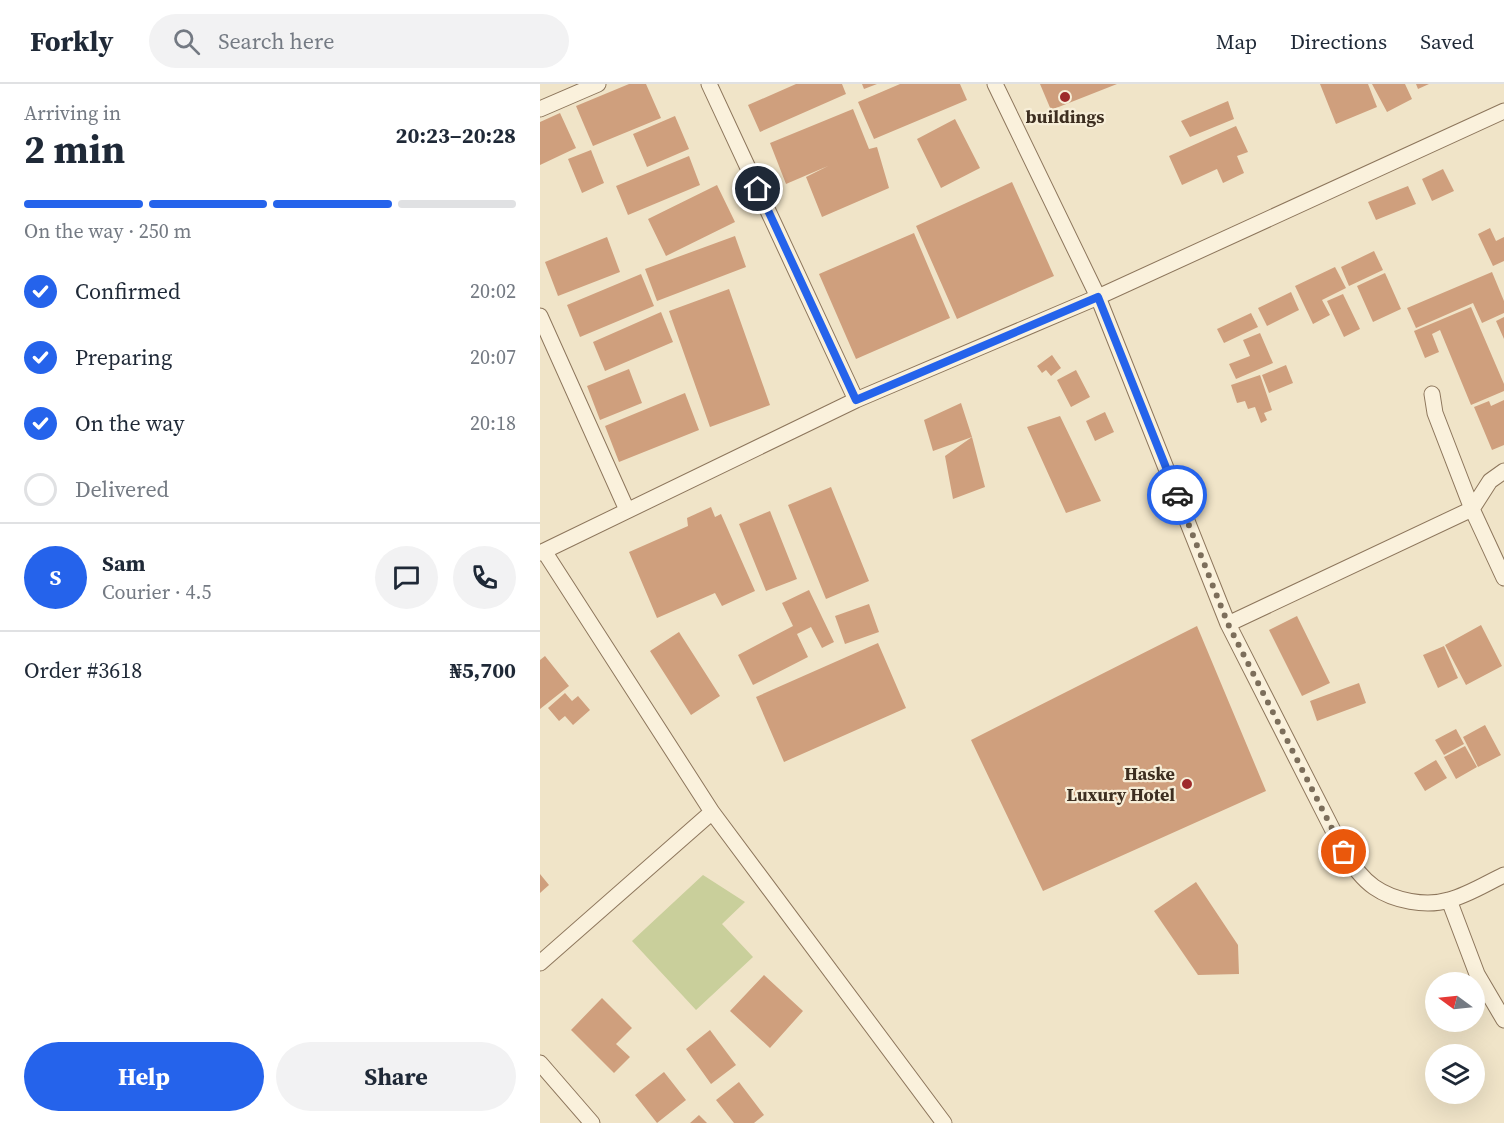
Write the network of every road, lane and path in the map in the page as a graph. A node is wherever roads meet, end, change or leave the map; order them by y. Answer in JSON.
{"nodes":[{"id":1,"x":598,"y":84,"type":"edge"},
{"id":2,"x":709,"y":84,"type":"edge"},
{"id":3,"x":995,"y":84,"type":"edge"},
{"id":4,"x":540,"y":109,"type":"edge"},
{"id":5,"x":1504,"y":111,"type":"edge"},
{"id":6,"x":1098,"y":297,"type":"junction"},
{"id":7,"x":540,"y":316,"type":"edge"},
{"id":8,"x":1432,"y":394,"type":"dead end"},
{"id":9,"x":856,"y":400,"type":"junction"},
{"id":10,"x":1504,"y":471,"type":"edge"},
{"id":11,"x":1472,"y":509,"type":"junction"},
{"id":12,"x":627,"y":510,"type":"junction"},
{"id":13,"x":542,"y":552,"type":"edge"},
{"id":14,"x":1504,"y":578,"type":"edge"},
{"id":15,"x":1228,"y":624,"type":"junction"},
{"id":16,"x":712,"y":812,"type":"junction"},
{"id":17,"x":1504,"y":875,"type":"edge"},
{"id":18,"x":1449,"y":900,"type":"junction"},
{"id":19,"x":540,"y":963,"type":"edge"},
{"id":20,"x":1504,"y":1020,"type":"edge"},
{"id":21,"x":540,"y":1063,"type":"edge"},
{"id":22,"x":592,"y":1123,"type":"edge"},
{"id":23,"x":944,"y":1123,"type":"edge"}],
"edges":[{"from":1,"to":4,"type":"street"},
{"from":2,"to":9,"type":"street"},
{"from":3,"to":6,"type":"street"},
{"from":5,"to":6,"type":"street"},
{"from":6,"to":9,"type":"street"},
{"from":6,"to":15,"type":"street"},
{"from":7,"to":12,"type":"street"},
{"from":8,"to":11,"type":"street"},
{"from":9,"to":12,"type":"street"},
{"from":10,"to":11,"type":"street"},
{"from":11,"to":14,"type":"street"},
{"from":11,"to":15,"type":"street"},
{"from":12,"to":13,"type":"street"},
{"from":13,"to":16,"type":"street"},
{"from":15,"to":18,"type":"street"},
{"from":16,"to":19,"type":"street"},
{"from":16,"to":23,"type":"street"},
{"from":17,"to":18,"type":"street"},
{"from":18,"to":20,"type":"street"},
{"from":21,"to":22,"type":"street"}]}
